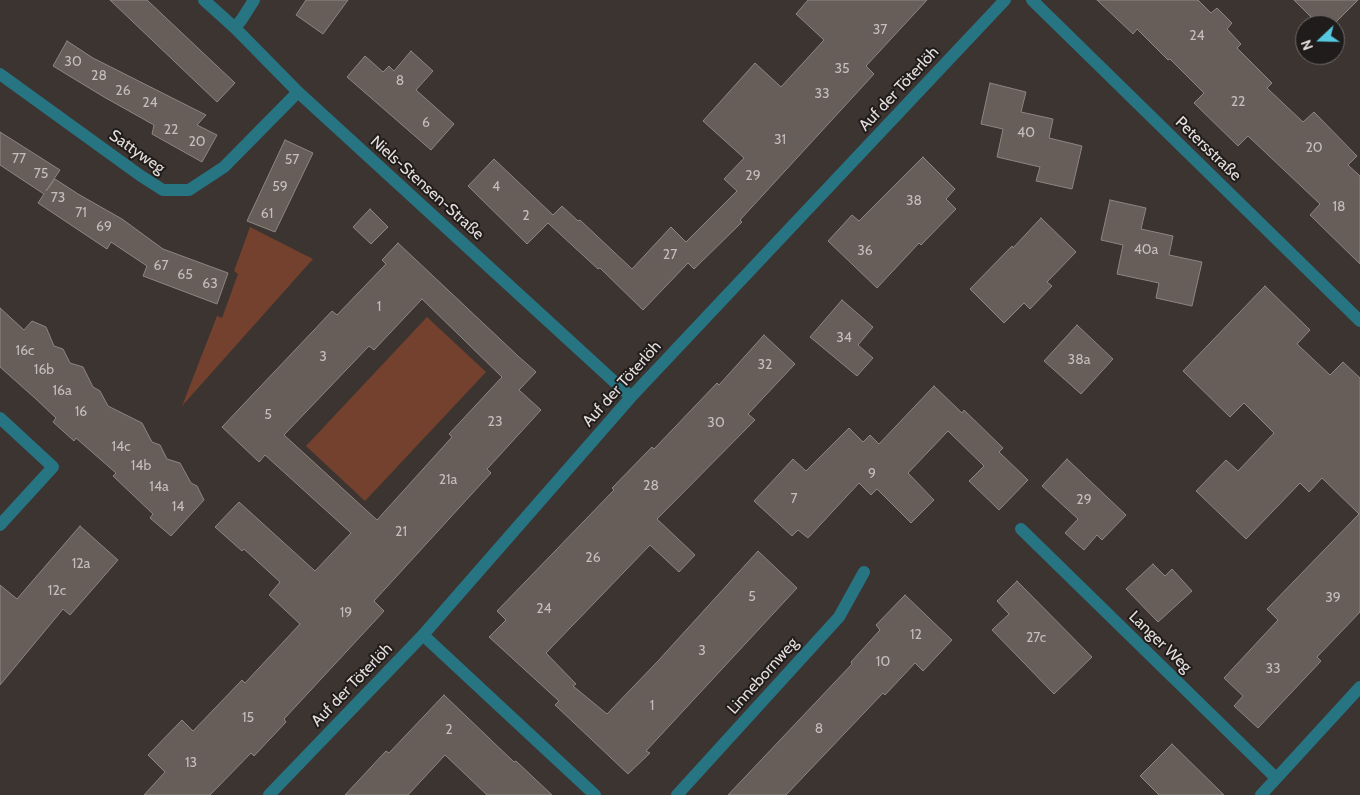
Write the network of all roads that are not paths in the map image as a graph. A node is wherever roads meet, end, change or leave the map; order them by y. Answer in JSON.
{"nodes":[{"id":1,"x":204,"y":0,"type":"edge"},
{"id":2,"x":254,"y":0,"type":"edge"},
{"id":3,"x":1005,"y":0,"type":"edge"},
{"id":4,"x":1032,"y":0,"type":"edge"},
{"id":5,"x":235,"y":28,"type":"junction"},
{"id":6,"x":0,"y":74,"type":"edge"},
{"id":7,"x":298,"y":92,"type":"junction"},
{"id":8,"x":1360,"y":321,"type":"edge"},
{"id":9,"x":632,"y":397,"type":"junction"},
{"id":10,"x":0,"y":418,"type":"edge"},
{"id":11,"x":0,"y":525,"type":"edge"},
{"id":12,"x":1021,"y":529,"type":"dead end"},
{"id":13,"x":864,"y":572,"type":"dead end"},
{"id":14,"x":423,"y":634,"type":"junction"},
{"id":15,"x":1360,"y":687,"type":"edge"},
{"id":16,"x":1276,"y":778,"type":"junction"},
{"id":17,"x":269,"y":795,"type":"edge"},
{"id":18,"x":595,"y":795,"type":"edge"},
{"id":19,"x":677,"y":795,"type":"edge"},
{"id":20,"x":1261,"y":795,"type":"edge"}],
"edges":[{"from":1,"to":5,"type":"street","name":"Niels-Stensen-Straße"},
{"from":2,"to":5,"type":"street"},
{"from":3,"to":9,"type":"street","name":"Auf der Töterlöh"},
{"from":4,"to":8,"type":"street","name":"Petersstraße"},
{"from":5,"to":7,"type":"street","name":"Niels-Stensen-Straße"},
{"from":6,"to":7,"type":"street","name":"Sattyweg"},
{"from":7,"to":9,"type":"street","name":"Niels-Stensen-Straße"},
{"from":9,"to":14,"type":"street","name":"Auf der Töterlöh"},
{"from":10,"to":11,"type":"street"},
{"from":12,"to":16,"type":"street","name":"Langer Weg"},
{"from":13,"to":19,"type":"street","name":"Linnebornweg"},
{"from":14,"to":17,"type":"street","name":"Auf der Töterlöh"},
{"from":14,"to":18,"type":"street"},
{"from":15,"to":16,"type":"street"},
{"from":16,"to":20,"type":"street"}]}
